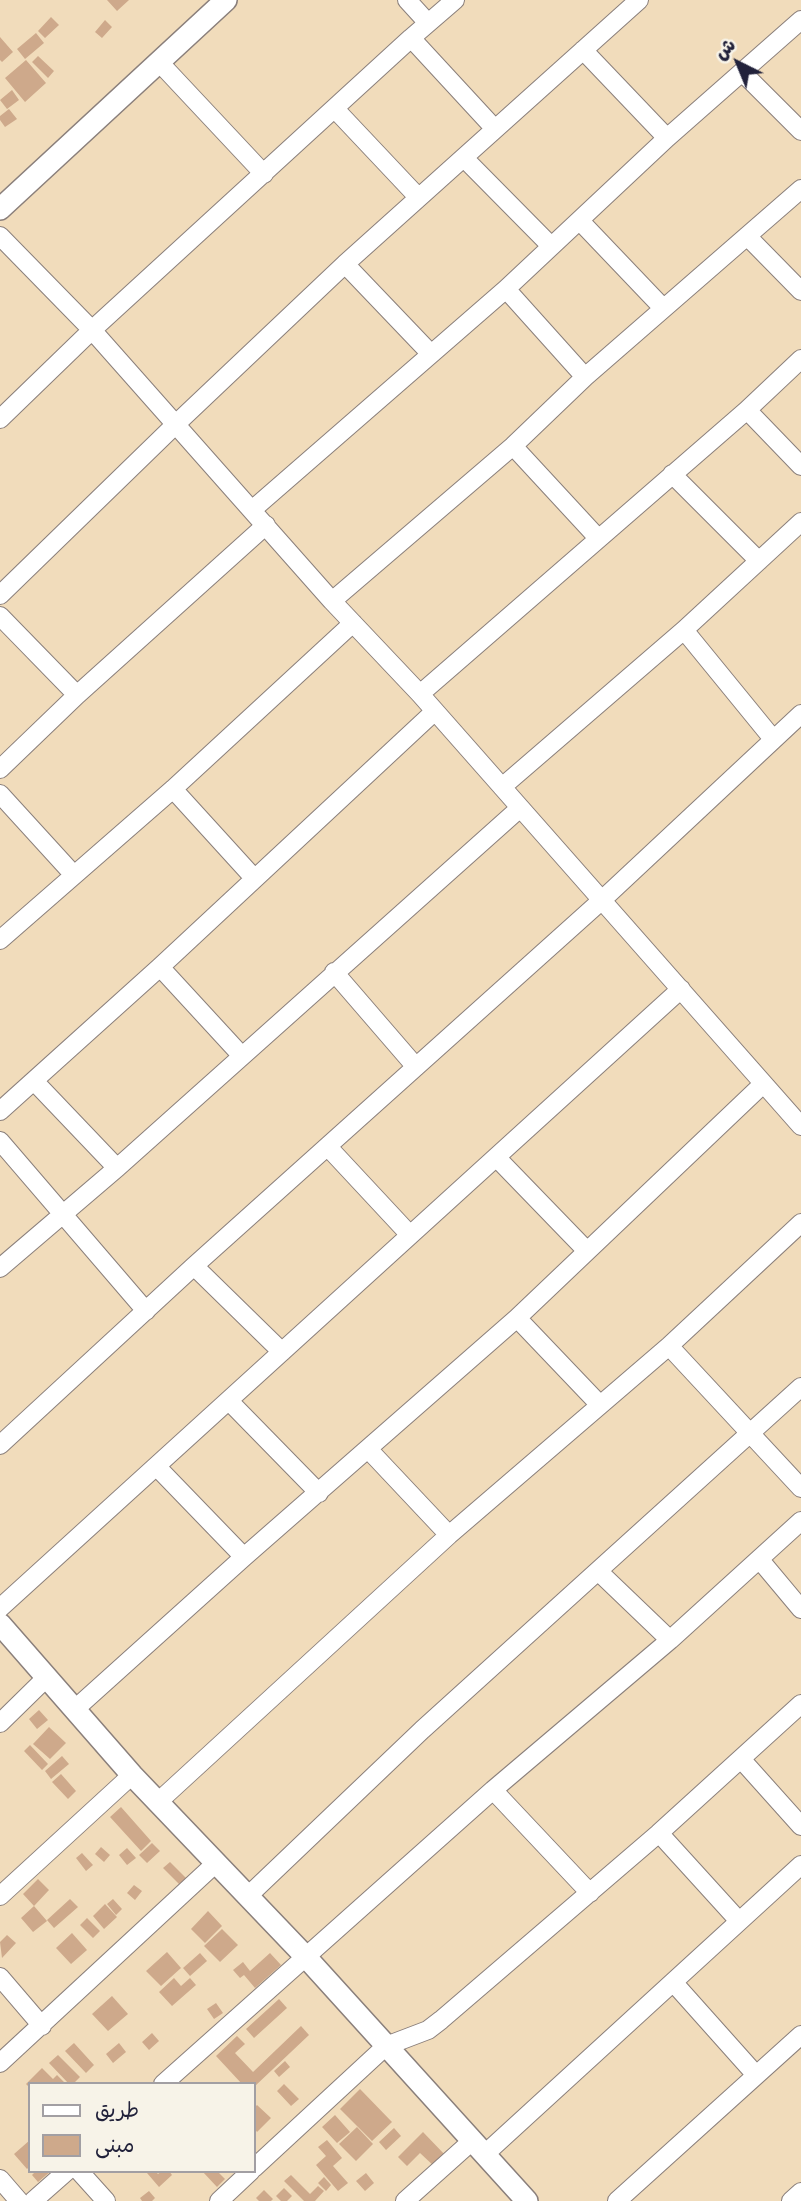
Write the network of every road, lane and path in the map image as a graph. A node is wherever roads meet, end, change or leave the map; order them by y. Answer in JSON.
{"nodes":[{"id":1,"x":226,"y":0,"type":"edge"},
{"id":2,"x":407,"y":0,"type":"edge"},
{"id":3,"x":455,"y":0,"type":"edge"},
{"id":4,"x":639,"y":0,"type":"edge"},
{"id":5,"x":801,"y":20,"type":"edge"},
{"id":6,"x":428,"y":23,"type":"junction"},
{"id":7,"x":411,"y":38,"type":"junction"},
{"id":8,"x":583,"y":50,"type":"junction"},
{"id":9,"x":159,"y":62,"type":"junction"},
{"id":10,"x":743,"y":73,"type":"junction"},
{"id":11,"x":335,"y":109,"type":"junction"},
{"id":12,"x":495,"y":129,"type":"junction"},
{"id":13,"x":801,"y":131,"type":"edge"},
{"id":14,"x":667,"y":138,"type":"junction"},
{"id":15,"x":464,"y":158,"type":"junction"},
{"id":16,"x":264,"y":174,"type":"junction"},
{"id":17,"x":801,"y":189,"type":"edge"},
{"id":18,"x":418,"y":197,"type":"junction"},
{"id":19,"x":4,"y":198,"type":"edge"},
{"id":20,"x":580,"y":221,"type":"junction"},
{"id":21,"x":0,"y":236,"type":"edge"},
{"id":22,"x":747,"y":236,"type":"junction"},
{"id":23,"x":551,"y":246,"type":"junction"},
{"id":24,"x":345,"y":264,"type":"junction"},
{"id":25,"x":506,"y":289,"type":"junction"},
{"id":26,"x":801,"y":291,"type":"edge"},
{"id":27,"x":663,"y":307,"type":"junction"},
{"id":28,"x":92,"y":330,"type":"junction"},
{"id":29,"x":431,"y":354,"type":"junction"},
{"id":30,"x":801,"y":359,"type":"edge"},
{"id":31,"x":585,"y":377,"type":"junction"},
{"id":32,"x":747,"y":410,"type":"junction"},
{"id":33,"x":0,"y":419,"type":"edge"},
{"id":34,"x":176,"y":424,"type":"junction"},
{"id":35,"x":513,"y":446,"type":"junction"},
{"id":36,"x":801,"y":466,"type":"edge"},
{"id":37,"x":672,"y":474,"type":"junction"},
{"id":38,"x":252,"y":510,"type":"junction"},
{"id":39,"x":801,"y":522,"type":"edge"},
{"id":40,"x":266,"y":525,"type":"junction"},
{"id":41,"x":598,"y":538,"type":"junction"},
{"id":42,"x":759,"y":561,"type":"junction"},
{"id":43,"x":0,"y":594,"type":"edge"},
{"id":44,"x":332,"y":601,"type":"junction"},
{"id":45,"x":0,"y":616,"type":"edge"},
{"id":46,"x":353,"y":623,"type":"junction"},
{"id":47,"x":684,"y":630,"type":"junction"},
{"id":48,"x":420,"y":694,"type":"junction"},
{"id":49,"x":77,"y":695,"type":"junction"},
{"id":50,"x":435,"y":710,"type":"junction"},
{"id":51,"x":801,"y":714,"type":"edge"},
{"id":52,"x":773,"y":739,"type":"junction"},
{"id":53,"x":0,"y":769,"type":"edge"},
{"id":54,"x":502,"y":787,"type":"junction"},
{"id":55,"x":173,"y":789,"type":"junction"},
{"id":56,"x":0,"y":794,"type":"edge"},
{"id":57,"x":520,"y":808,"type":"junction"},
{"id":58,"x":73,"y":874,"type":"junction"},
{"id":59,"x":254,"y":878,"type":"junction"},
{"id":60,"x":602,"y":900,"type":"junction"},
{"id":61,"x":0,"y":940,"type":"edge"},
{"id":62,"x":160,"y":967,"type":"junction"},
{"id":63,"x":334,"y":972,"type":"junction"},
{"id":64,"x":681,"y":989,"type":"junction"},
{"id":65,"x":241,"y":1055,"type":"junction"},
{"id":66,"x":415,"y":1067,"type":"junction"},
{"id":67,"x":34,"y":1081,"type":"junction"},
{"id":68,"x":763,"y":1084,"type":"junction"},
{"id":69,"x":0,"y":1111,"type":"edge"},
{"id":70,"x":801,"y":1126,"type":"edge"},
{"id":71,"x":0,"y":1141,"type":"edge"},
{"id":72,"x":328,"y":1147,"type":"junction"},
{"id":73,"x":496,"y":1157,"type":"junction"},
{"id":74,"x":117,"y":1168,"type":"junction"},
{"id":75,"x":65,"y":1214,"type":"junction"},
{"id":76,"x":801,"y":1223,"type":"edge"},
{"id":77,"x":410,"y":1235,"type":"junction"},
{"id":78,"x":587,"y":1251,"type":"junction"},
{"id":79,"x":194,"y":1266,"type":"junction"},
{"id":80,"x":0,"y":1268,"type":"edge"},
{"id":81,"x":146,"y":1311,"type":"junction"},
{"id":82,"x":517,"y":1318,"type":"junction"},
{"id":83,"x":669,"y":1346,"type":"junction"},
{"id":84,"x":282,"y":1352,"type":"junction"},
{"id":85,"x":801,"y":1387,"type":"edge"},
{"id":86,"x":229,"y":1401,"type":"junction"},
{"id":87,"x":600,"y":1405,"type":"junction"},
{"id":88,"x":748,"y":1433,"type":"junction"},
{"id":89,"x":0,"y":1445,"type":"edge"},
{"id":90,"x":368,"y":1450,"type":"junction"},
{"id":91,"x":157,"y":1467,"type":"junction"},
{"id":92,"x":801,"y":1488,"type":"edge"},
{"id":93,"x":319,"y":1493,"type":"junction"},
{"id":94,"x":801,"y":1521,"type":"edge"},
{"id":95,"x":449,"y":1535,"type":"junction"},
{"id":96,"x":244,"y":1557,"type":"junction"},
{"id":97,"x":760,"y":1560,"type":"junction"},
{"id":98,"x":598,"y":1571,"type":"junction"},
{"id":99,"x":0,"y":1608,"type":"edge"},
{"id":100,"x":801,"y":1609,"type":"edge"},
{"id":101,"x":0,"y":1624,"type":"edge"},
{"id":102,"x":670,"y":1640,"type":"junction"},
{"id":103,"x":46,"y":1678,"type":"junction"},
{"id":104,"x":801,"y":1704,"type":"edge"},
{"id":105,"x":74,"y":1710,"type":"junction"},
{"id":106,"x":0,"y":1723,"type":"edge"},
{"id":107,"x":741,"y":1759,"type":"junction"},
{"id":108,"x":132,"y":1775,"type":"junction"},
{"id":109,"x":493,"y":1790,"type":"junction"},
{"id":110,"x":158,"y":1802,"type":"junction"},
{"id":111,"x":801,"y":1826,"type":"edge"},
{"id":112,"x":659,"y":1833,"type":"junction"},
{"id":113,"x":216,"y":1863,"type":"junction"},
{"id":114,"x":801,"y":1865,"type":"edge"},
{"id":115,"x":590,"y":1893,"type":"junction"},
{"id":116,"x":0,"y":1896,"type":"edge"},
{"id":117,"x":248,"y":1896,"type":"junction"},
{"id":118,"x":739,"y":1921,"type":"junction"},
{"id":119,"x":305,"y":1956,"type":"junction"},
{"id":120,"x":0,"y":1977,"type":"edge"},
{"id":121,"x":673,"y":1982,"type":"junction"},
{"id":122,"x":42,"y":2026,"type":"junction"},
{"id":123,"x":801,"y":2035,"type":"edge"},
{"id":124,"x":386,"y":2046,"type":"junction"},
{"id":125,"x":0,"y":2063,"type":"edge"},
{"id":126,"x":756,"y":2075,"type":"junction"},
{"id":127,"x":165,"y":2082,"type":"edge"},
{"id":128,"x":479,"y":2148,"type":"junction"},
{"id":129,"x":256,"y":2166,"type":"edge"},
{"id":130,"x":65,"y":2173,"type":"edge"},
{"id":131,"x":81,"y":2173,"type":"edge"},
{"id":132,"x":249,"y":2173,"type":"edge"},
{"id":133,"x":0,"y":2179,"type":"edge"},
{"id":134,"x":801,"y":2192,"type":"edge"},
{"id":135,"x":19,"y":2201,"type":"edge"},
{"id":136,"x":33,"y":2201,"type":"edge"},
{"id":137,"x":106,"y":2201,"type":"edge"},
{"id":138,"x":219,"y":2201,"type":"edge"},
{"id":139,"x":405,"y":2201,"type":"edge"},
{"id":140,"x":527,"y":2201,"type":"edge"},
{"id":141,"x":617,"y":2201,"type":"edge"},
{"id":142,"x":791,"y":2201,"type":"edge"}],
"edges":[{"from":1,"to":9,"type":"street"},
{"from":2,"to":6,"type":"street"},
{"from":3,"to":6,"type":"street"},
{"from":4,"to":8,"type":"street"},
{"from":5,"to":10,"type":"street"},
{"from":6,"to":7,"type":"street"},
{"from":7,"to":11,"type":"street"},
{"from":7,"to":12,"type":"street"},
{"from":8,"to":12,"type":"street"},
{"from":8,"to":14,"type":"street"},
{"from":9,"to":16,"type":"street"},
{"from":9,"to":19,"type":"street"},
{"from":10,"to":13,"type":"street"},
{"from":10,"to":14,"type":"street"},
{"from":11,"to":16,"type":"street"},
{"from":11,"to":18,"type":"street"},
{"from":12,"to":15,"type":"street"},
{"from":14,"to":20,"type":"street"},
{"from":15,"to":18,"type":"street"},
{"from":15,"to":23,"type":"street"},
{"from":16,"to":28,"type":"street"},
{"from":17,"to":22,"type":"street"},
{"from":18,"to":24,"type":"street"},
{"from":20,"to":23,"type":"street"},
{"from":20,"to":27,"type":"street"},
{"from":21,"to":28,"type":"street"},
{"from":22,"to":26,"type":"street"},
{"from":22,"to":27,"type":"street"},
{"from":23,"to":25,"type":"street"},
{"from":24,"to":29,"type":"street"},
{"from":24,"to":34,"type":"street"},
{"from":25,"to":29,"type":"street"},
{"from":25,"to":31,"type":"street"},
{"from":27,"to":31,"type":"street"},
{"from":28,"to":33,"type":"street"},
{"from":28,"to":34,"type":"street"},
{"from":29,"to":38,"type":"street"},
{"from":30,"to":32,"type":"street"},
{"from":31,"to":35,"type":"street"},
{"from":32,"to":36,"type":"street"},
{"from":32,"to":37,"type":"street"},
{"from":34,"to":38,"type":"street"},
{"from":34,"to":43,"type":"street"},
{"from":35,"to":41,"type":"street"},
{"from":35,"to":44,"type":"street"},
{"from":37,"to":41,"type":"street"},
{"from":37,"to":42,"type":"street"},
{"from":38,"to":40,"type":"street"},
{"from":39,"to":42,"type":"street"},
{"from":40,"to":44,"type":"street"},
{"from":40,"to":49,"type":"street"},
{"from":41,"to":48,"type":"street"},
{"from":42,"to":47,"type":"street"},
{"from":44,"to":46,"type":"street"},
{"from":45,"to":49,"type":"street"},
{"from":46,"to":48,"type":"street"},
{"from":46,"to":55,"type":"street"},
{"from":47,"to":52,"type":"street"},
{"from":47,"to":54,"type":"street"},
{"from":48,"to":50,"type":"street"},
{"from":49,"to":53,"type":"street"},
{"from":50,"to":54,"type":"street"},
{"from":50,"to":59,"type":"street"},
{"from":51,"to":52,"type":"street"},
{"from":52,"to":60,"type":"street"},
{"from":54,"to":57,"type":"street"},
{"from":55,"to":58,"type":"street"},
{"from":55,"to":59,"type":"street"},
{"from":56,"to":58,"type":"street"},
{"from":57,"to":60,"type":"street"},
{"from":57,"to":63,"type":"street"},
{"from":58,"to":61,"type":"street"},
{"from":59,"to":62,"type":"street"},
{"from":60,"to":64,"type":"street"},
{"from":60,"to":66,"type":"street"},
{"from":62,"to":65,"type":"street"},
{"from":62,"to":67,"type":"street"},
{"from":63,"to":65,"type":"street"},
{"from":63,"to":66,"type":"street"},
{"from":64,"to":68,"type":"street"},
{"from":64,"to":73,"type":"street"},
{"from":65,"to":74,"type":"street"},
{"from":66,"to":72,"type":"street"},
{"from":67,"to":69,"type":"street"},
{"from":67,"to":74,"type":"street"},
{"from":68,"to":70,"type":"street"},
{"from":68,"to":78,"type":"street"},
{"from":71,"to":75,"type":"street"},
{"from":72,"to":77,"type":"street"},
{"from":72,"to":79,"type":"street"},
{"from":73,"to":77,"type":"street"},
{"from":73,"to":78,"type":"street"},
{"from":74,"to":75,"type":"street"},
{"from":75,"to":80,"type":"street"},
{"from":75,"to":81,"type":"street"},
{"from":76,"to":83,"type":"street"},
{"from":77,"to":84,"type":"street"},
{"from":78,"to":82,"type":"street"},
{"from":79,"to":81,"type":"street"},
{"from":79,"to":84,"type":"street"},
{"from":81,"to":89,"type":"street"},
{"from":82,"to":87,"type":"street"},
{"from":82,"to":90,"type":"street"},
{"from":83,"to":87,"type":"street"},
{"from":83,"to":88,"type":"street"},
{"from":84,"to":86,"type":"street"},
{"from":85,"to":88,"type":"street"},
{"from":86,"to":91,"type":"street"},
{"from":86,"to":93,"type":"street"},
{"from":87,"to":95,"type":"street"},
{"from":88,"to":92,"type":"street"},
{"from":88,"to":98,"type":"street"},
{"from":90,"to":93,"type":"street"},
{"from":90,"to":95,"type":"street"},
{"from":91,"to":96,"type":"street"},
{"from":91,"to":99,"type":"street"},
{"from":93,"to":96,"type":"street"},
{"from":94,"to":97,"type":"street"},
{"from":95,"to":110,"type":"street"},
{"from":96,"to":105,"type":"street"},
{"from":97,"to":100,"type":"street"},
{"from":97,"to":102,"type":"street"},
{"from":98,"to":102,"type":"street"},
{"from":98,"to":117,"type":"street"},
{"from":101,"to":103,"type":"street"},
{"from":102,"to":109,"type":"street"},
{"from":103,"to":105,"type":"street"},
{"from":103,"to":106,"type":"street"},
{"from":104,"to":107,"type":"street"},
{"from":105,"to":108,"type":"street"},
{"from":107,"to":111,"type":"street"},
{"from":107,"to":112,"type":"street"},
{"from":108,"to":110,"type":"street"},
{"from":108,"to":116,"type":"street"},
{"from":109,"to":115,"type":"street"},
{"from":109,"to":119,"type":"street"},
{"from":110,"to":113,"type":"street"},
{"from":112,"to":115,"type":"street"},
{"from":112,"to":118,"type":"street"},
{"from":113,"to":117,"type":"street"},
{"from":113,"to":122,"type":"street"},
{"from":114,"to":118,"type":"street"},
{"from":115,"to":124,"type":"street"},
{"from":117,"to":119,"type":"street"},
{"from":118,"to":121,"type":"street"},
{"from":119,"to":124,"type":"street"},
{"from":119,"to":127,"type":"street"},
{"from":120,"to":122,"type":"street"},
{"from":121,"to":126,"type":"street"},
{"from":121,"to":128,"type":"street"},
{"from":122,"to":125,"type":"street"},
{"from":123,"to":126,"type":"street"},
{"from":124,"to":128,"type":"street"},
{"from":124,"to":129,"type":"street"},
{"from":126,"to":141,"type":"street"},
{"from":128,"to":139,"type":"street"},
{"from":128,"to":140,"type":"street"},
{"from":130,"to":136,"type":"street"},
{"from":131,"to":137,"type":"street"},
{"from":132,"to":138,"type":"street"},
{"from":133,"to":135,"type":"street"},
{"from":134,"to":142,"type":"street"}]}
